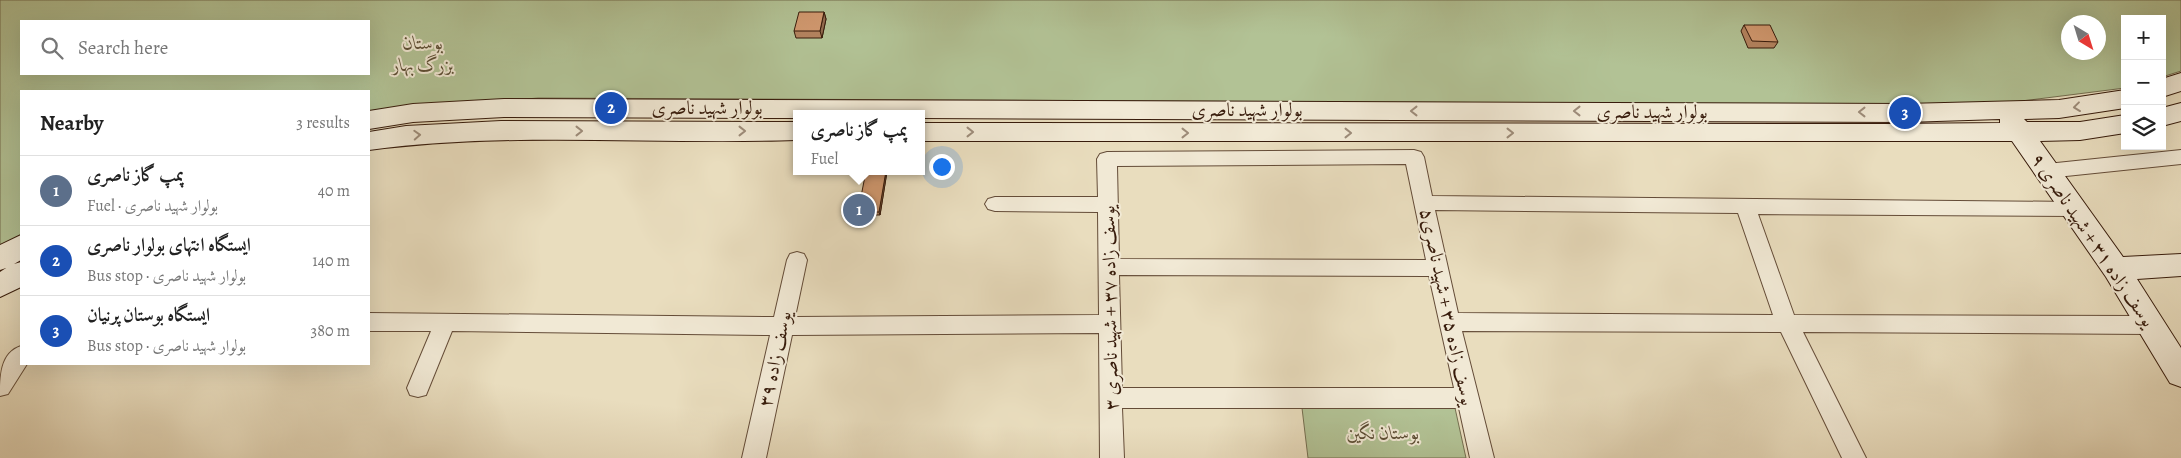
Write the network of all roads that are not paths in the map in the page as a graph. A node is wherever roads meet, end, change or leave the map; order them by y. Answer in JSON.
{"nodes":[{"id":1,"x":2181,"y":82,"type":"edge"},
{"id":2,"x":2166,"y":87,"type":"edge"},
{"id":3,"x":2121,"y":99,"type":"edge"},
{"id":4,"x":2181,"y":112,"type":"edge"},
{"id":5,"x":793,"y":114,"type":"edge"},
{"id":6,"x":2166,"y":116,"type":"edge"},
{"id":7,"x":925,"y":117,"type":"edge"},
{"id":8,"x":370,"y":120,"type":"edge"},
{"id":9,"x":1143,"y":121,"type":"junction"},
{"id":10,"x":2013,"y":122,"type":"junction"},
{"id":11,"x":2121,"y":125,"type":"edge"},
{"id":12,"x":793,"y":131,"type":"edge"},
{"id":13,"x":925,"y":132,"type":"edge"},
{"id":14,"x":370,"y":142,"type":"edge"},
{"id":15,"x":2181,"y":157,"type":"edge"},
{"id":16,"x":1107,"y":159,"type":"joint"},
{"id":17,"x":2047,"y":171,"type":"junction"},
{"id":18,"x":1424,"y":203,"type":"junction"},
{"id":19,"x":994,"y":204,"type":"dead end"},
{"id":20,"x":1109,"y":205,"type":"junction"},
{"id":21,"x":1745,"y":205,"type":"junction"},
{"id":22,"x":2073,"y":209,"type":"junction"},
{"id":23,"x":20,"y":247,"type":"edge"},
{"id":24,"x":0,"y":259,"type":"edge"},
{"id":25,"x":797,"y":260,"type":"dead end"},
{"id":26,"x":2181,"y":265,"type":"edge"},
{"id":27,"x":1110,"y":267,"type":"junction"},
{"id":28,"x":1438,"y":268,"type":"junction"},
{"id":29,"x":2116,"y":269,"type":"junction"},
{"id":30,"x":20,"y":274,"type":"edge"},
{"id":31,"x":0,"y":286,"type":"edge"},
{"id":32,"x":370,"y":322,"type":"edge"},
{"id":33,"x":445,"y":322,"type":"junction"},
{"id":34,"x":1449,"y":322,"type":"junction"},
{"id":35,"x":1111,"y":324,"type":"junction"},
{"id":36,"x":1788,"y":324,"type":"junction"},
{"id":37,"x":2150,"y":325,"type":"junction"},
{"id":38,"x":782,"y":326,"type":"junction"},
{"id":39,"x":20,"y":357,"type":"edge"},
{"id":40,"x":2177,"y":362,"type":"edge"},
{"id":41,"x":0,"y":387,"type":"edge"},
{"id":42,"x":418,"y":388,"type":"dead end"},
{"id":43,"x":1112,"y":398,"type":"junction"},
{"id":44,"x":1467,"y":398,"type":"junction"},
{"id":45,"x":754,"y":458,"type":"edge"},
{"id":46,"x":1112,"y":458,"type":"edge"},
{"id":47,"x":1482,"y":458,"type":"edge"},
{"id":48,"x":1854,"y":458,"type":"edge"}],
"edges":[{"from":1,"to":2,"type":"main road"},
{"from":3,"to":10,"type":"main road","name":"بولوار شهید ناصری","one_way":true},
{"from":4,"to":6,"type":"main road"},
{"from":5,"to":8,"type":"main road","name":"بولوار شهید ناصری"},
{"from":7,"to":9,"type":"main road","name":"بولوار شهید ناصری"},
{"from":9,"to":10,"type":"main road","name":"بولوار شهید ناصری"},
{"from":13,"to":9,"type":"main road","name":"بولوار شهید ناصری","one_way":true},
{"from":10,"to":11,"type":"main road","name":"بولوار شهید ناصری"},
{"from":10,"to":17,"type":"main road","name":"یوسف زاده ۳۱ + شهید ناصری ۹"},
{"from":14,"to":12,"type":"main road","name":"بولوار شهید ناصری","one_way":true},
{"from":15,"to":17,"type":"street"},
{"from":16,"to":18,"type":"street","name":"یوسف زاده ۳۵ + شهید ناصری۵"},
{"from":16,"to":20,"type":"street","name":"یوسف زاده ۳۷ + شهید ناصری ۳"},
{"from":17,"to":22,"type":"main road","name":"یوسف زاده ۳۱ + شهید ناصری ۹"},
{"from":18,"to":21,"type":"street"},
{"from":18,"to":28,"type":"street","name":"یوسف زاده ۳۵ + شهید ناصری۵"},
{"from":19,"to":20,"type":"street"},
{"from":20,"to":27,"type":"street","name":"یوسف زاده ۳۷ + شهید ناصری ۳"},
{"from":21,"to":22,"type":"street"},
{"from":21,"to":36,"type":"street"},
{"from":22,"to":29,"type":"main road","name":"یوسف زاده ۳۱ + شهید ناصری ۹"},
{"from":23,"to":24,"type":"main road"},
{"from":25,"to":38,"type":"street","name":"یوسف زاده ۳۹"},
{"from":26,"to":29,"type":"main road"},
{"from":27,"to":28,"type":"street"},
{"from":27,"to":35,"type":"street","name":"یوسف زاده ۳۷ + شهید ناصری ۳"},
{"from":28,"to":34,"type":"street","name":"یوسف زاده ۳۵ + شهید ناصری۵"},
{"from":29,"to":37,"type":"main road","name":"یوسف زاده ۳۱ + شهید ناصری ۹"},
{"from":30,"to":31,"type":"main road"},
{"from":32,"to":33,"type":"street"},
{"from":33,"to":38,"type":"street"},
{"from":33,"to":42,"type":"street"},
{"from":34,"to":36,"type":"street"},
{"from":34,"to":44,"type":"street","name":"یوسف زاده ۳۵ + شهید ناصری۵"},
{"from":35,"to":38,"type":"street"},
{"from":35,"to":43,"type":"street","name":"یوسف زاده ۳۷ + شهید ناصری ۳"},
{"from":36,"to":37,"type":"street"},
{"from":36,"to":48,"type":"street"},
{"from":37,"to":40,"type":"main road","name":"یوسف زاده ۳۱ + شهید ناصری ۹"},
{"from":38,"to":45,"type":"street","name":"یوسف زاده ۳۹"},
{"from":39,"to":41,"type":"street"},
{"from":43,"to":44,"type":"street"},
{"from":43,"to":46,"type":"street","name":"یوسف زاده ۳۷ + شهید ناصری ۳"},
{"from":44,"to":47,"type":"street","name":"یوسف زاده ۳۵ + شهید ناصری۵"}]}
